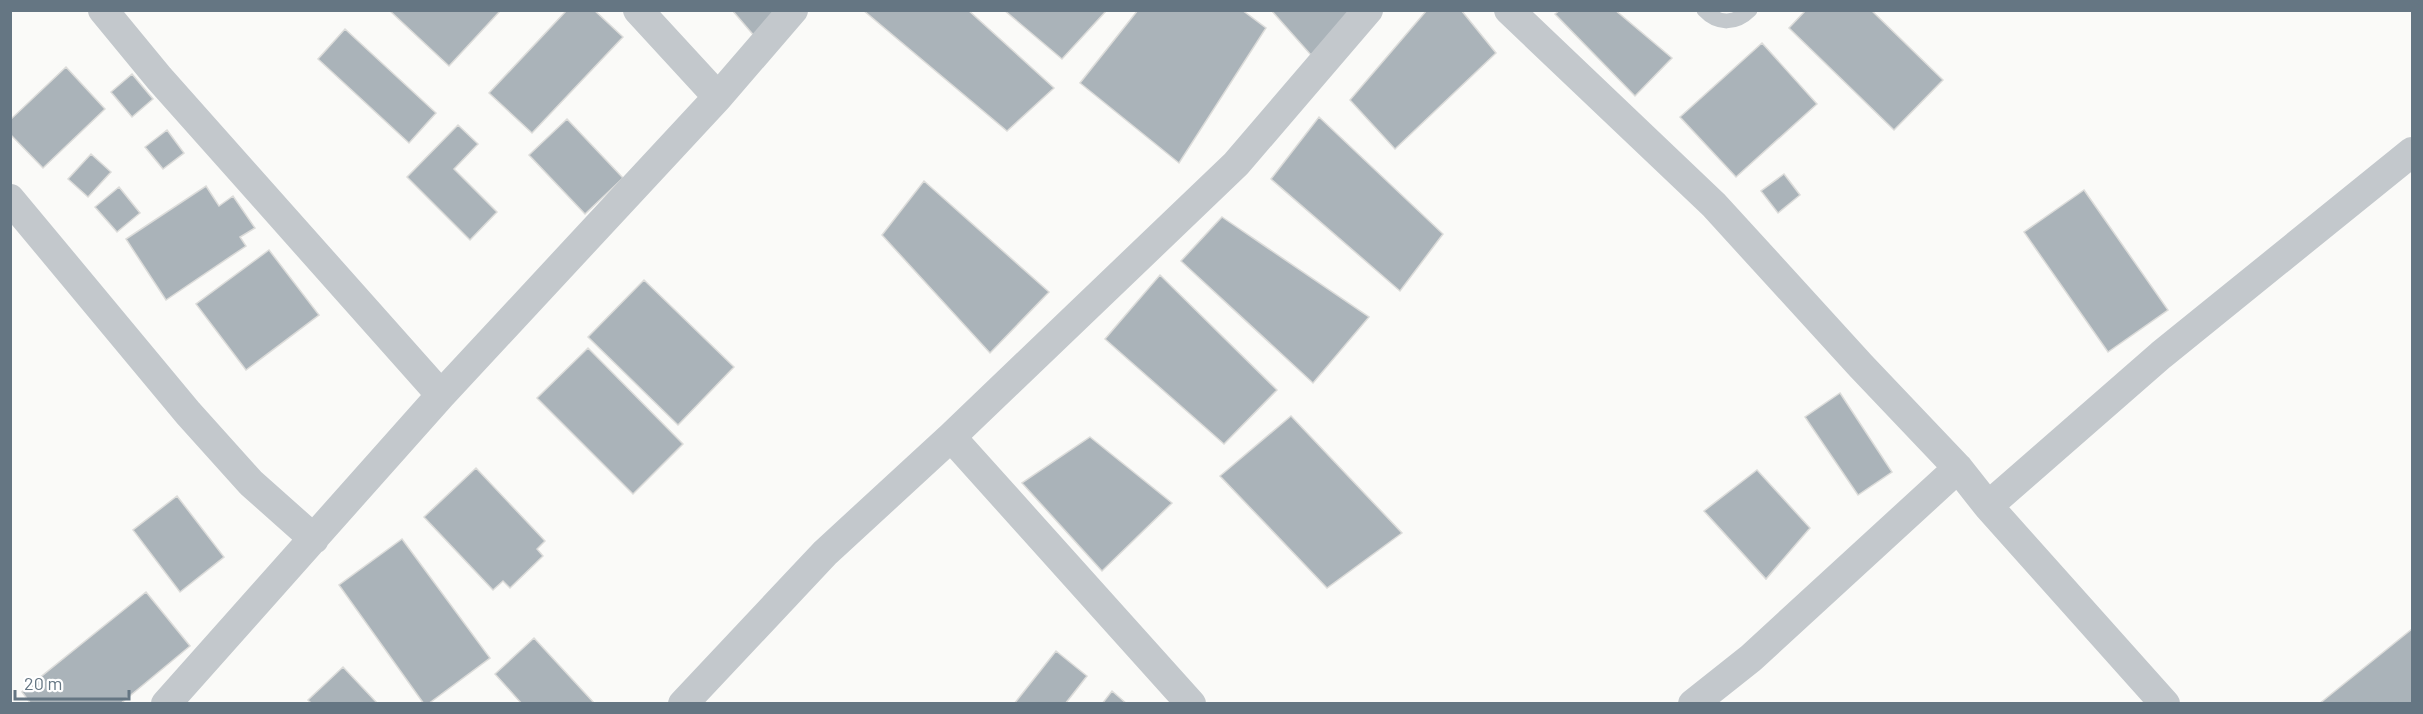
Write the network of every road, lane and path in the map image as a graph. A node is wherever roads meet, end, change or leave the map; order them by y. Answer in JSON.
{"nodes":[{"id":1,"x":103,"y":10,"type":"edge"},
{"id":2,"x":638,"y":10,"type":"edge"},
{"id":3,"x":793,"y":10,"type":"edge"},
{"id":4,"x":1368,"y":10,"type":"edge"},
{"id":5,"x":1509,"y":10,"type":"edge"},
{"id":6,"x":1704,"y":10,"type":"edge"},
{"id":7,"x":1750,"y":10,"type":"edge"},
{"id":8,"x":718,"y":97,"type":"junction"},
{"id":9,"x":2412,"y":152,"type":"edge"},
{"id":10,"x":10,"y":199,"type":"edge"},
{"id":11,"x":441,"y":395,"type":"junction"},
{"id":12,"x":951,"y":437,"type":"junction"},
{"id":13,"x":1958,"y":468,"type":"junction"},
{"id":14,"x":1988,"y":506,"type":"junction"},
{"id":15,"x":314,"y":539,"type":"junction"},
{"id":16,"x":166,"y":704,"type":"edge"},
{"id":17,"x":682,"y":704,"type":"edge"},
{"id":18,"x":1191,"y":704,"type":"edge"},
{"id":19,"x":1693,"y":704,"type":"edge"},
{"id":20,"x":2165,"y":704,"type":"edge"}],
"edges":[{"from":1,"to":11,"type":"street"},
{"from":2,"to":8,"type":"street"},
{"from":3,"to":8,"type":"street"},
{"from":4,"to":12,"type":"street"},
{"from":5,"to":13,"type":"street"},
{"from":6,"to":7,"type":"lane"},
{"from":8,"to":11,"type":"street"},
{"from":9,"to":14,"type":"street"},
{"from":10,"to":15,"type":"street"},
{"from":11,"to":15,"type":"street"},
{"from":12,"to":17,"type":"street"},
{"from":12,"to":18,"type":"street"},
{"from":13,"to":14,"type":"street"},
{"from":13,"to":19,"type":"street"},
{"from":14,"to":20,"type":"street"},
{"from":15,"to":16,"type":"street"}]}
